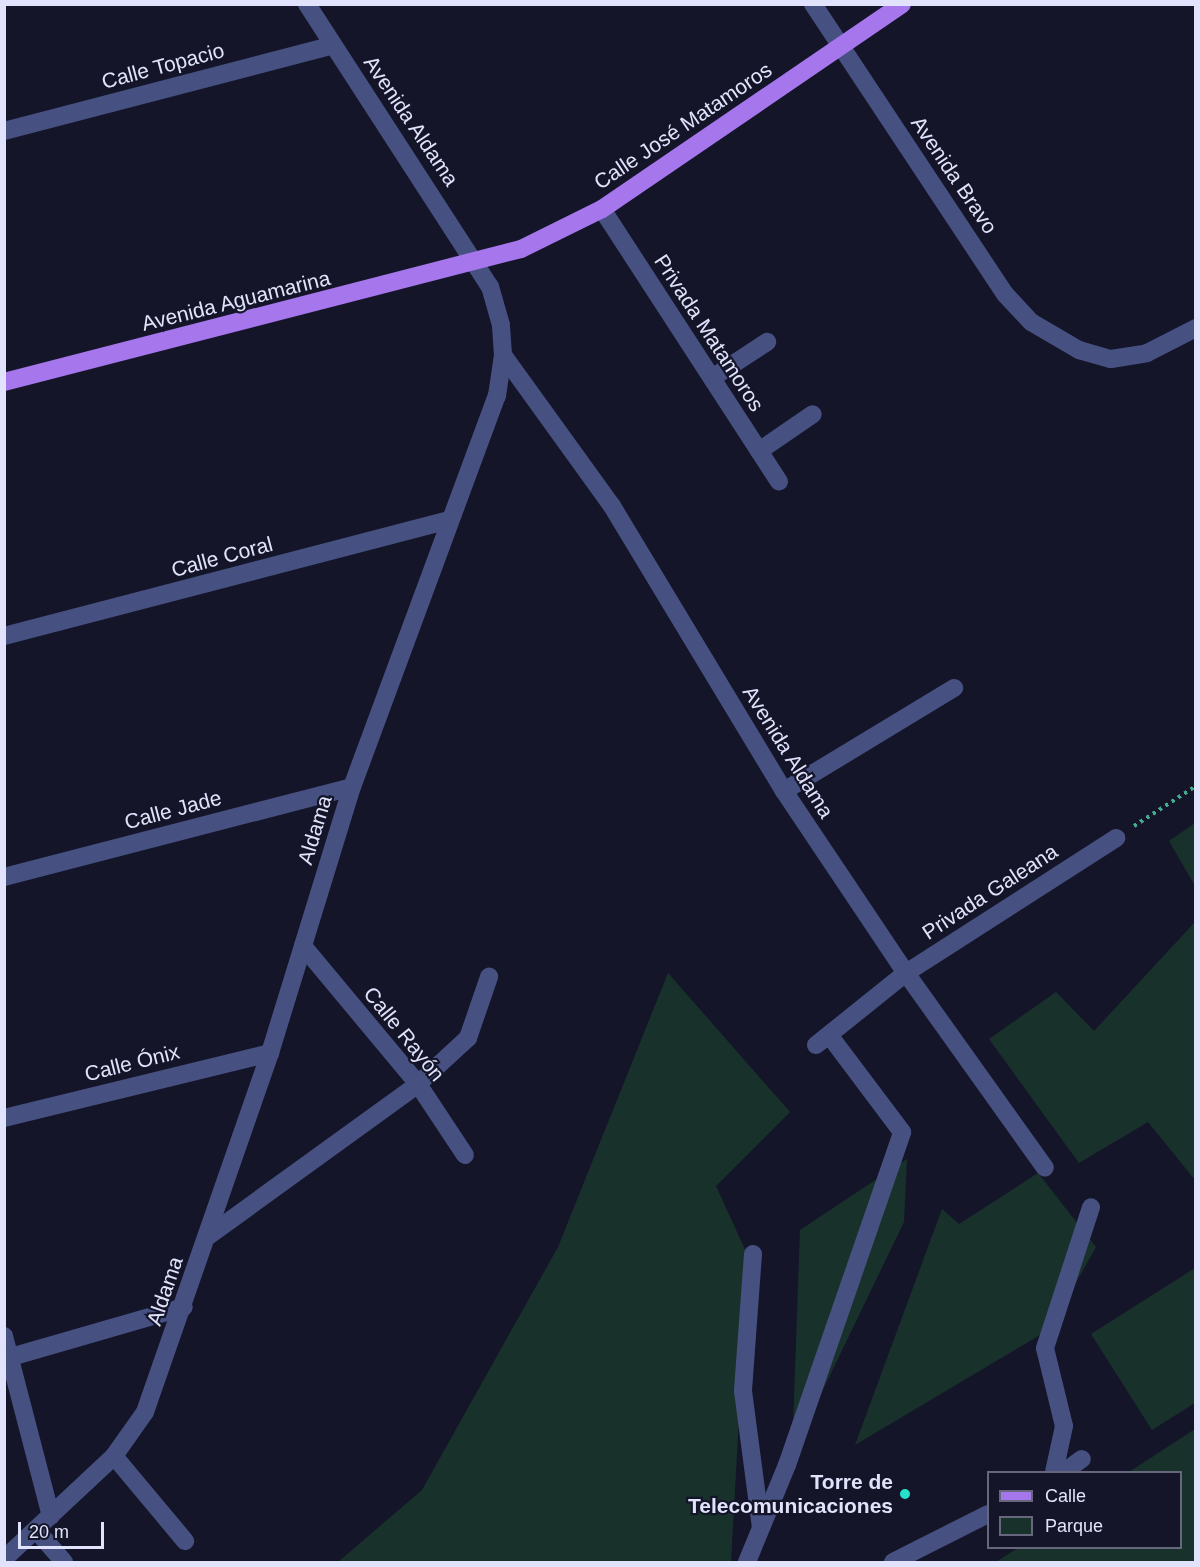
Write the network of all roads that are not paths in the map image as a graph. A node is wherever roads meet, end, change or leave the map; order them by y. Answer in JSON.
{"nodes":[{"id":1,"x":307,"y":4,"type":"edge"},
{"id":2,"x":813,"y":4,"type":"edge"},
{"id":3,"x":902,"y":4,"type":"edge"},
{"id":4,"x":333,"y":45,"type":"junction"},
{"id":5,"x":841,"y":45,"type":"junction"},
{"id":6,"x":4,"y":131,"type":"edge"},
{"id":7,"x":602,"y":209,"type":"junction"},
{"id":8,"x":478,"y":263,"type":"junction"},
{"id":9,"x":1196,"y":328,"type":"edge"},
{"id":10,"x":767,"y":342,"type":"dead end"},
{"id":11,"x":503,"y":355,"type":"junction"},
{"id":12,"x":712,"y":378,"type":"junction"},
{"id":13,"x":4,"y":382,"type":"edge"},
{"id":14,"x":813,"y":414,"type":"dead end"},
{"id":15,"x":759,"y":451,"type":"junction"},
{"id":16,"x":779,"y":482,"type":"dead end"},
{"id":17,"x":450,"y":520,"type":"junction"},
{"id":18,"x":4,"y":636,"type":"edge"},
{"id":19,"x":954,"y":688,"type":"dead end"},
{"id":20,"x":352,"y":787,"type":"junction"},
{"id":21,"x":784,"y":791,"type":"junction"},
{"id":22,"x":1116,"y":838,"type":"road end"},
{"id":23,"x":4,"y":877,"type":"edge"},
{"id":24,"x":303,"y":946,"type":"junction"},
{"id":25,"x":906,"y":974,"type":"junction"},
{"id":26,"x":489,"y":977,"type":"dead end"},
{"id":27,"x":270,"y":1053,"type":"junction"},
{"id":28,"x":418,"y":1084,"type":"junction"},
{"id":29,"x":4,"y":1118,"type":"edge"},
{"id":30,"x":465,"y":1155,"type":"dead end"},
{"id":31,"x":1045,"y":1168,"type":"dead end"},
{"id":32,"x":1091,"y":1207,"type":"dead end"},
{"id":33,"x":207,"y":1237,"type":"junction"},
{"id":34,"x":753,"y":1254,"type":"dead end"},
{"id":35,"x":184,"y":1307,"type":"junction"},
{"id":36,"x":4,"y":1336,"type":"edge"},
{"id":37,"x":7,"y":1358,"type":"edge"},
{"id":38,"x":114,"y":1456,"type":"junction"},
{"id":39,"x":1082,"y":1459,"type":"dead end"},
{"id":40,"x":1054,"y":1471,"type":"edge"},
{"id":41,"x":1067,"y":1471,"type":"edge"},
{"id":42,"x":987,"y":1515,"type":"edge"},
{"id":43,"x":51,"y":1516,"type":"junction"},
{"id":44,"x":761,"y":1529,"type":"junction"},
{"id":45,"x":37,"y":1531,"type":"junction"},
{"id":46,"x":185,"y":1541,"type":"dead end"},
{"id":47,"x":4,"y":1559,"type":"edge"},
{"id":48,"x":64,"y":1563,"type":"edge"},
{"id":49,"x":747,"y":1563,"type":"edge"},
{"id":50,"x":893,"y":1563,"type":"edge"}],
"edges":[{"from":1,"to":4,"type":"street","name":"Avenida Aldama"},
{"from":2,"to":5,"type":"street","name":"Avenida Bravo"},
{"from":3,"to":5,"type":"main road","name":"Calle José Matamoros"},
{"from":4,"to":6,"type":"street","name":"Calle Topacio"},
{"from":4,"to":8,"type":"street","name":"Avenida Aldama"},
{"from":5,"to":7,"type":"main road","name":"Calle José Matamoros"},
{"from":5,"to":9,"type":"street","name":"Avenida Bravo"},
{"from":7,"to":8,"type":"main road","name":"Calle José Matamoros"},
{"from":7,"to":12,"type":"street","name":"Privada Matamoros"},
{"from":8,"to":11,"type":"street","name":"Aldama"},
{"from":8,"to":13,"type":"main road","name":"Avenida Aguamarina"},
{"from":10,"to":12,"type":"street"},
{"from":11,"to":17,"type":"street","name":"Aldama"},
{"from":11,"to":21,"type":"street","name":"Avenida Aldama"},
{"from":12,"to":15,"type":"street","name":"Privada Matamoros"},
{"from":14,"to":15,"type":"street"},
{"from":15,"to":16,"type":"street","name":"Privada Matamoros"},
{"from":17,"to":18,"type":"street","name":"Calle Coral"},
{"from":17,"to":20,"type":"street","name":"Aldama"},
{"from":19,"to":21,"type":"street"},
{"from":20,"to":23,"type":"street","name":"Calle Jade"},
{"from":20,"to":24,"type":"street","name":"Aldama"},
{"from":21,"to":25,"type":"street","name":"Avenida Aldama"},
{"from":22,"to":25,"type":"street","name":"Privada Galeana"},
{"from":24,"to":27,"type":"street","name":"Aldama"},
{"from":24,"to":28,"type":"street","name":"Calle Rayón"},
{"from":25,"to":31,"type":"street","name":"Avenida Aldama"},
{"from":25,"to":44,"type":"street","name":"Privada Galeana"},
{"from":26,"to":28,"type":"street"},
{"from":27,"to":29,"type":"street","name":"Calle Ónix"},
{"from":27,"to":33,"type":"street","name":"Aldama"},
{"from":28,"to":30,"type":"street","name":"Calle Rayón"},
{"from":28,"to":33,"type":"street"},
{"from":32,"to":40,"type":"street"},
{"from":33,"to":35,"type":"street","name":"Aldama"},
{"from":34,"to":44,"type":"street"},
{"from":35,"to":37,"type":"street"},
{"from":35,"to":38,"type":"street","name":"Aldama"},
{"from":36,"to":37,"type":"street"},
{"from":37,"to":43,"type":"street"},
{"from":38,"to":43,"type":"street","name":"Aldama"},
{"from":38,"to":46,"type":"street"},
{"from":39,"to":41,"type":"street"},
{"from":42,"to":50,"type":"street"},
{"from":43,"to":45,"type":"street","name":"Aldama"},
{"from":44,"to":49,"type":"street"},
{"from":45,"to":47,"type":"street","name":"Aldama"},
{"from":45,"to":48,"type":"street"}]}
